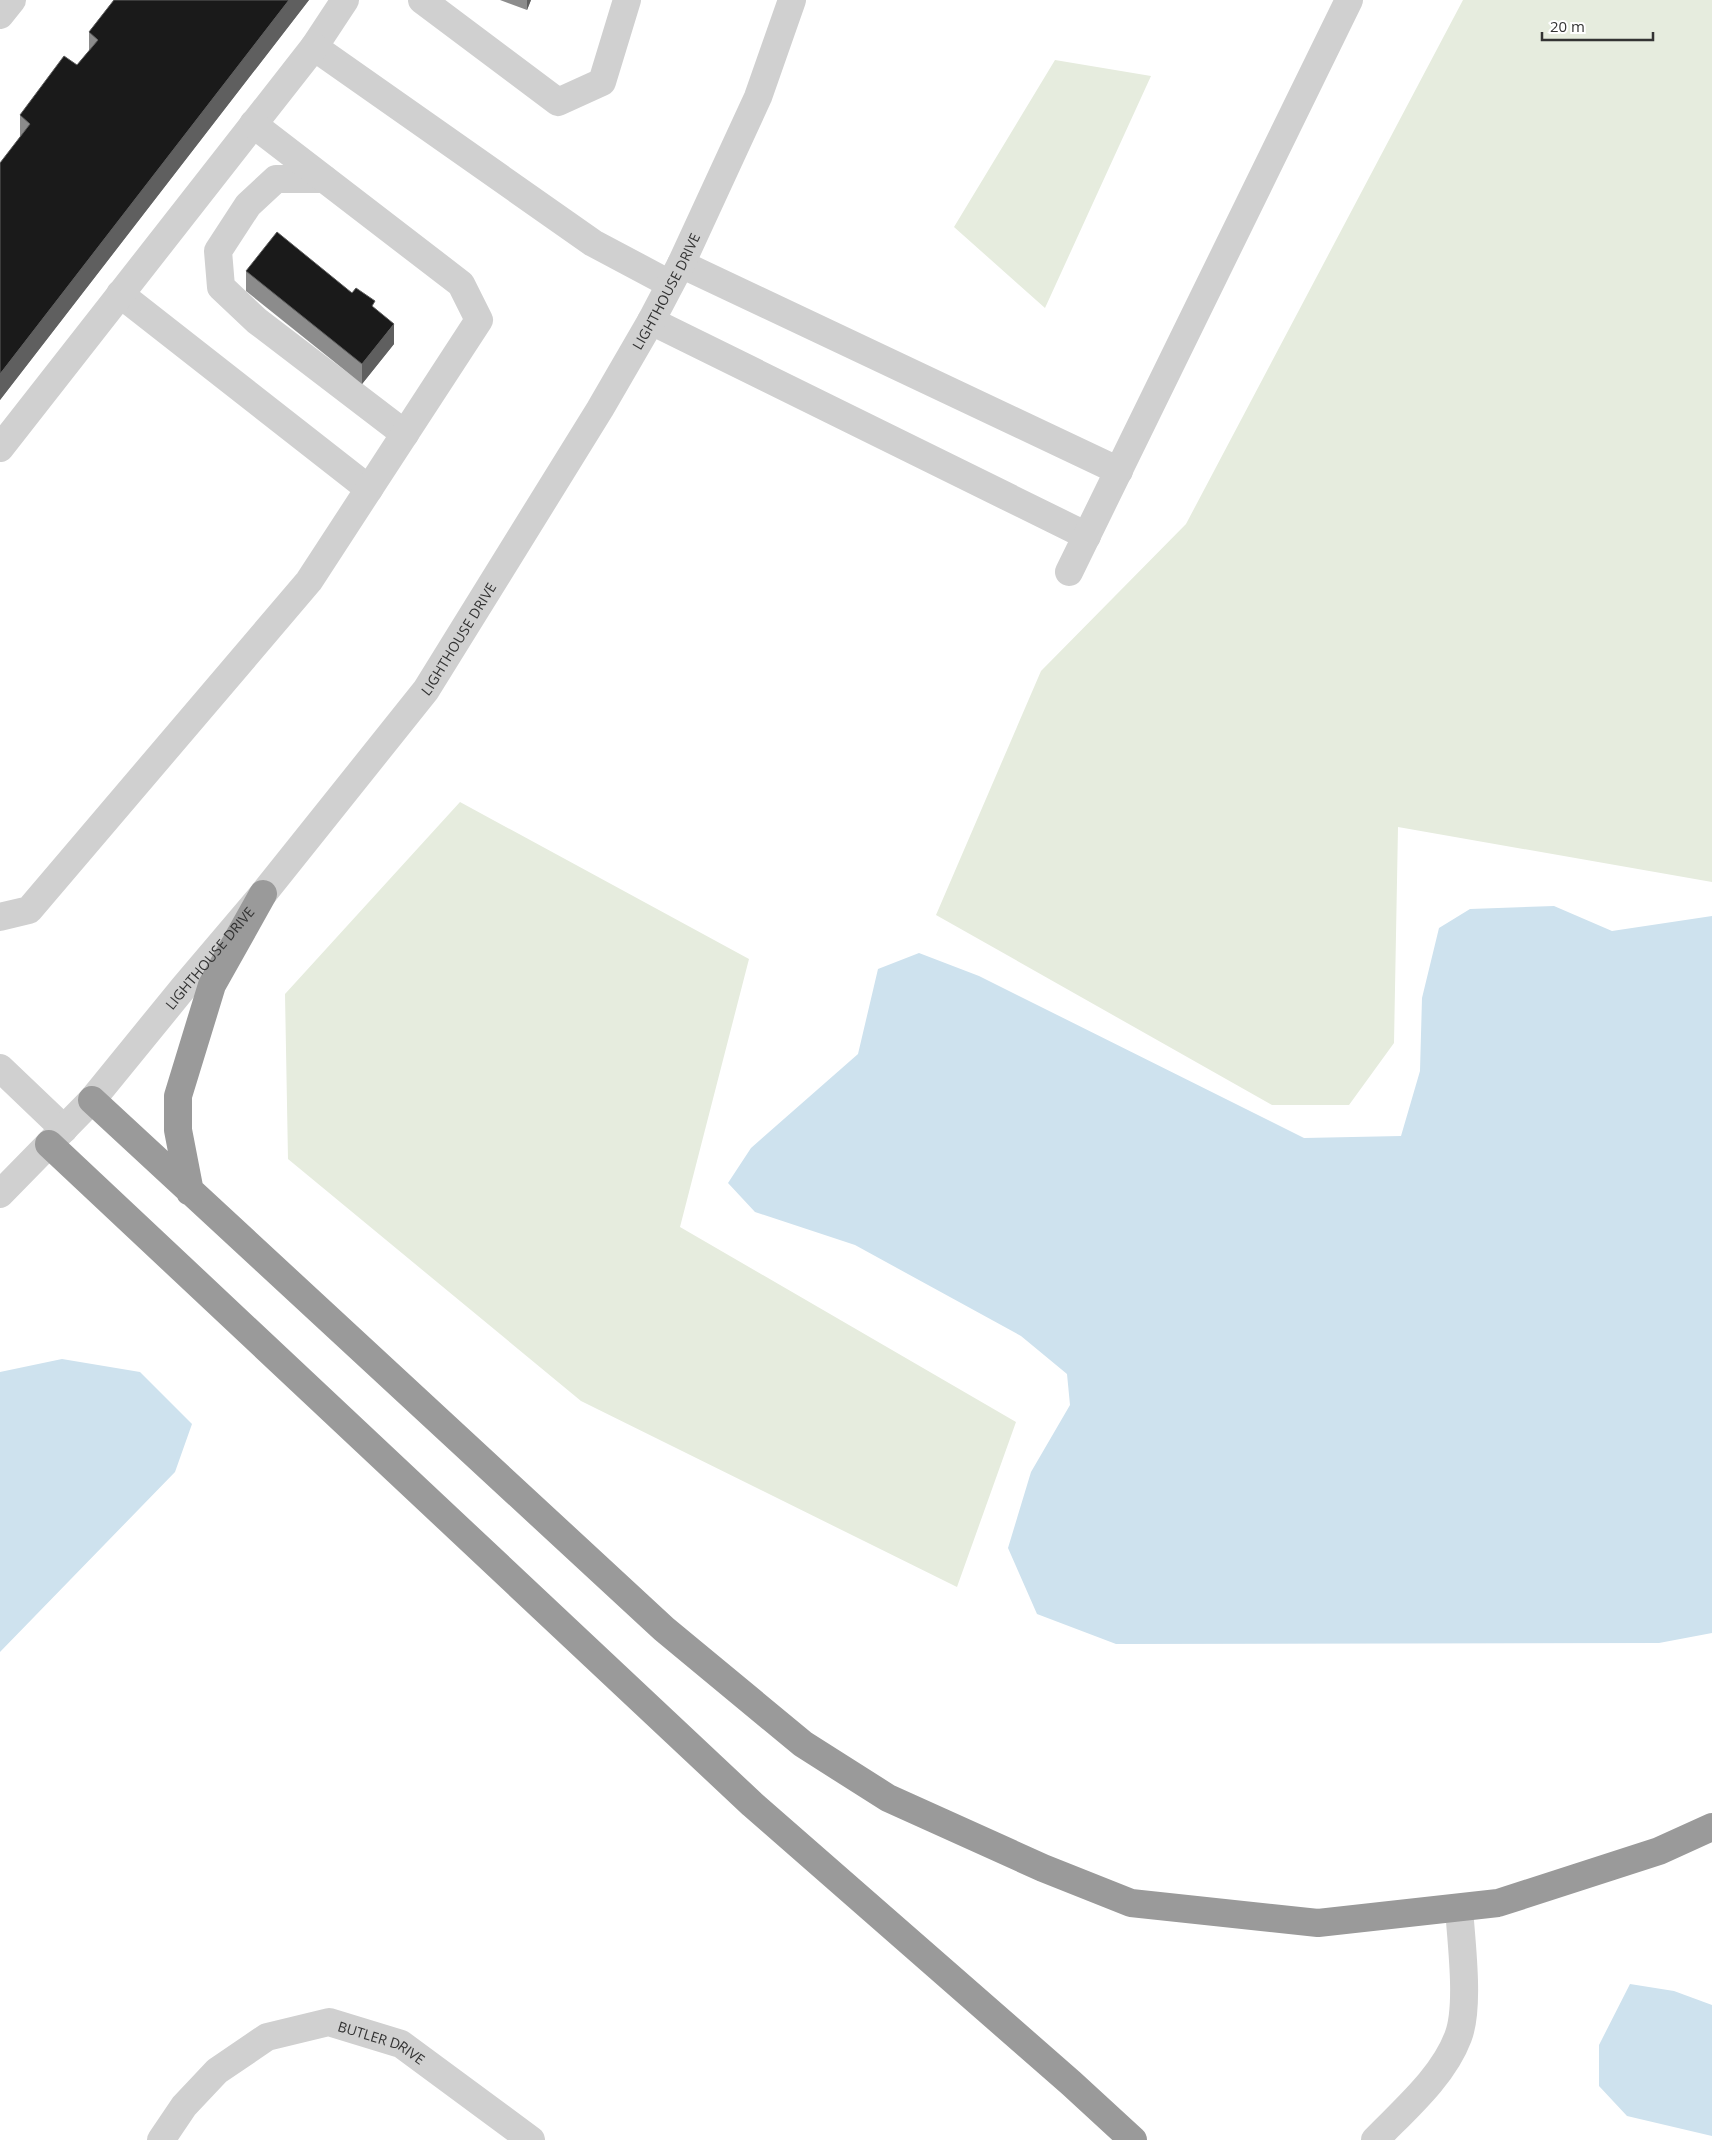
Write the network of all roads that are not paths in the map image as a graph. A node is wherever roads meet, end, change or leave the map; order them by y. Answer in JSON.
{"nodes":[{"id":1,"x":12,"y":0,"type":"edge"},
{"id":2,"x":345,"y":0,"type":"edge"},
{"id":3,"x":422,"y":0,"type":"edge"},
{"id":4,"x":627,"y":0,"type":"edge"},
{"id":5,"x":792,"y":0,"type":"edge"},
{"id":6,"x":1349,"y":0,"type":"edge"},
{"id":7,"x":0,"y":15,"type":"edge"},
{"id":8,"x":314,"y":46,"type":"junction"},
{"id":9,"x":253,"y":124,"type":"junction"},
{"id":10,"x":324,"y":179,"type":"junction"},
{"id":11,"x":675,"y":274,"type":"junction"},
{"id":12,"x":120,"y":294,"type":"junction"},
{"id":13,"x":651,"y":321,"type":"junction"},
{"id":14,"x":405,"y":434,"type":"junction"},
{"id":15,"x":0,"y":448,"type":"edge"},
{"id":16,"x":1119,"y":471,"type":"junction"},
{"id":17,"x":369,"y":489,"type":"junction"},
{"id":18,"x":1087,"y":536,"type":"junction"},
{"id":19,"x":1069,"y":572,"type":"dead end"},
{"id":20,"x":263,"y":894,"type":"junction"},
{"id":21,"x":0,"y":917,"type":"edge"},
{"id":22,"x":0,"y":1068,"type":"edge"},
{"id":23,"x":92,"y":1100,"type":"junction"},
{"id":24,"x":56,"y":1136,"type":"junction"},
{"id":25,"x":190,"y":1192,"type":"junction"},
{"id":26,"x":0,"y":1194,"type":"edge"},
{"id":27,"x":1712,"y":1827,"type":"edge"},
{"id":28,"x":1459,"y":1908,"type":"junction"},
{"id":29,"x":162,"y":2140,"type":"edge"},
{"id":30,"x":531,"y":2140,"type":"edge"},
{"id":31,"x":1133,"y":2140,"type":"edge"},
{"id":32,"x":1375,"y":2140,"type":"edge"}],
"edges":[{"from":1,"to":7,"type":"street"},
{"from":2,"to":8,"type":"street"},
{"from":3,"to":4,"type":"street"},
{"from":5,"to":11,"type":"street","name":"LIGHTHOUSE DRIVE"},
{"from":6,"to":16,"type":"street"},
{"from":8,"to":9,"type":"street"},
{"from":8,"to":11,"type":"street"},
{"from":9,"to":10,"type":"street"},
{"from":9,"to":12,"type":"street"},
{"from":10,"to":14,"type":"street"},
{"from":10,"to":14,"type":"street"},
{"from":11,"to":13,"type":"street","name":"LIGHTHOUSE DRIVE"},
{"from":11,"to":16,"type":"street"},
{"from":12,"to":15,"type":"street"},
{"from":12,"to":17,"type":"street"},
{"from":13,"to":18,"type":"street"},
{"from":13,"to":20,"type":"street","name":"LIGHTHOUSE DRIVE"},
{"from":14,"to":17,"type":"street"},
{"from":16,"to":18,"type":"street"},
{"from":17,"to":21,"type":"street"},
{"from":18,"to":19,"type":"street"},
{"from":20,"to":23,"type":"street","name":"LIGHTHOUSE DRIVE"},
{"from":20,"to":25,"type":"highway"},
{"from":22,"to":24,"type":"street"},
{"from":23,"to":24,"type":"street","name":"LIGHTHOUSE DRIVE"},
{"from":23,"to":25,"type":"highway"},
{"from":24,"to":26,"type":"street","name":"LIGHTHOUSE DRIVE"},
{"from":24,"to":31,"type":"highway"},
{"from":25,"to":28,"type":"highway"},
{"from":27,"to":28,"type":"highway"},
{"from":28,"to":32,"type":"street"},
{"from":29,"to":30,"type":"street","name":"BUTLER DRIVE"}]}
